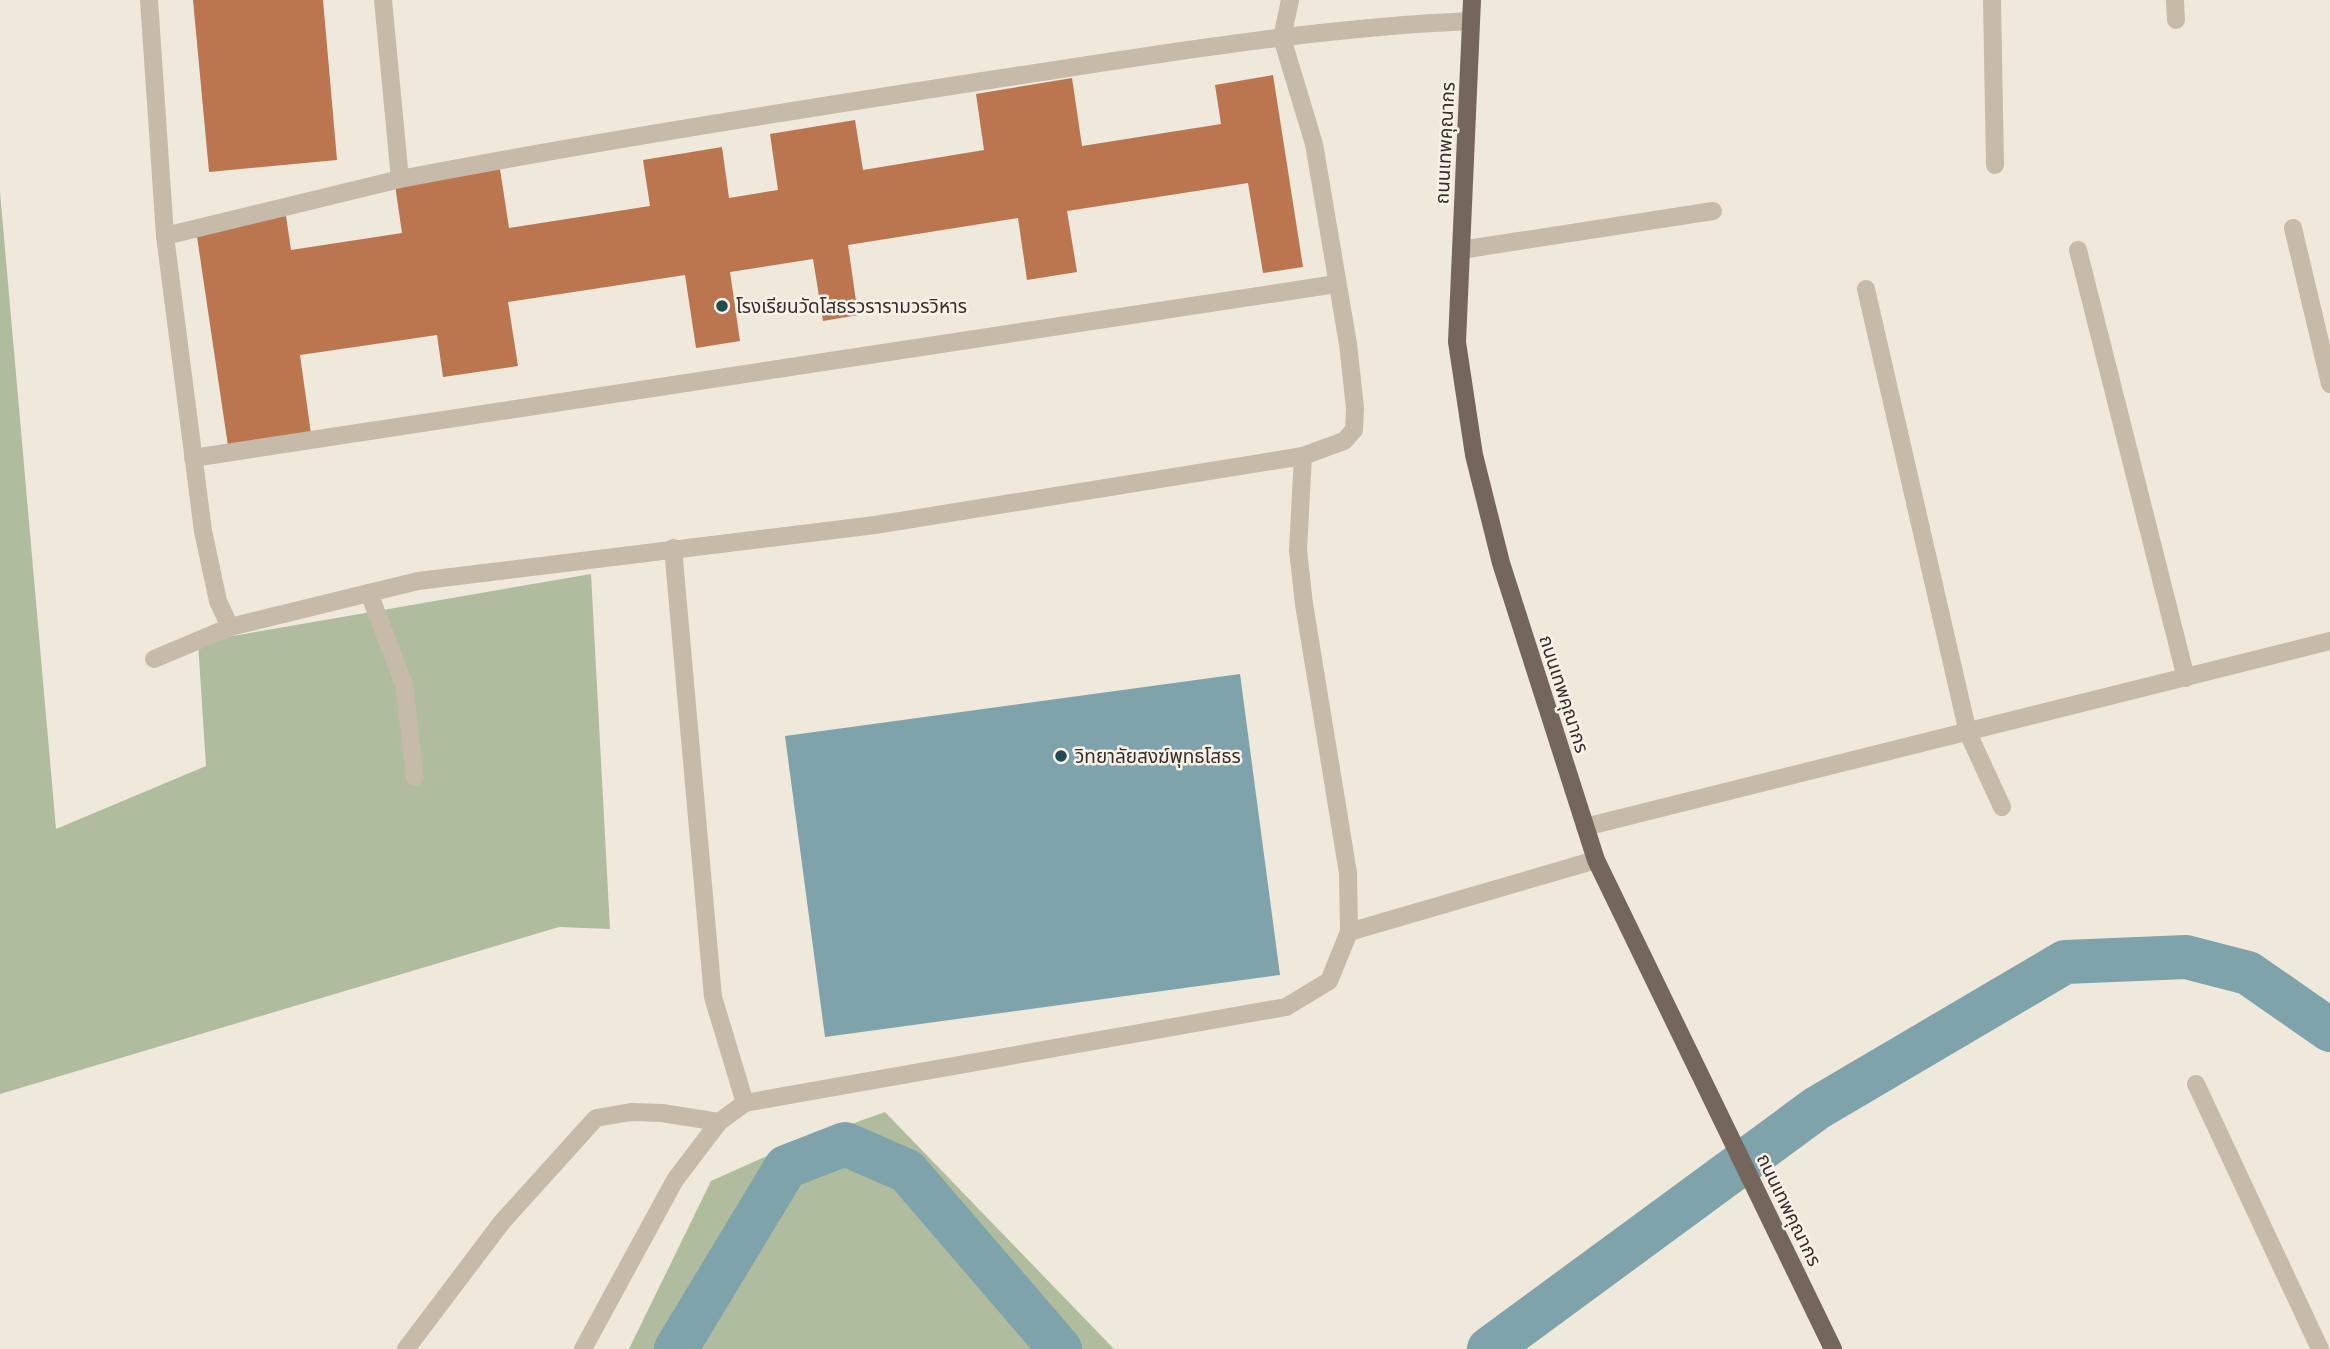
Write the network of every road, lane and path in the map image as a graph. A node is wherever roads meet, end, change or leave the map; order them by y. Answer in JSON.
{"nodes":[{"id":1,"x":149,"y":0,"type":"edge"},
{"id":2,"x":383,"y":0,"type":"edge"},
{"id":3,"x":1290,"y":0,"type":"edge"},
{"id":4,"x":1472,"y":0,"type":"edge"},
{"id":5,"x":1992,"y":0,"type":"edge"},
{"id":6,"x":2175,"y":0,"type":"edge"},
{"id":7,"x":2176,"y":20,"type":"dead end"},
{"id":8,"x":1471,"y":21,"type":"junction"},
{"id":9,"x":1282,"y":38,"type":"junction"},
{"id":10,"x":1995,"y":165,"type":"dead end"},
{"id":11,"x":400,"y":179,"type":"junction"},
{"id":12,"x":1713,"y":211,"type":"dead end"},
{"id":13,"x":2293,"y":228,"type":"dead end"},
{"id":14,"x":165,"y":236,"type":"junction"},
{"id":15,"x":1461,"y":250,"type":"junction"},
{"id":16,"x":2078,"y":250,"type":"dead end"},
{"id":17,"x":1336,"y":284,"type":"junction"},
{"id":18,"x":1866,"y":289,"type":"dead end"},
{"id":19,"x":2330,"y":384,"type":"edge"},
{"id":20,"x":1303,"y":456,"type":"junction"},
{"id":21,"x":193,"y":457,"type":"junction"},
{"id":22,"x":673,"y":548,"type":"junction"},
{"id":23,"x":369,"y":593,"type":"junction"},
{"id":24,"x":230,"y":627,"type":"junction"},
{"id":25,"x":2330,"y":641,"type":"edge"},
{"id":26,"x":154,"y":659,"type":"dead end"},
{"id":27,"x":2186,"y":678,"type":"junction"},
{"id":28,"x":1968,"y":733,"type":"junction"},
{"id":29,"x":415,"y":777,"type":"dead end"},
{"id":30,"x":2001,"y":807,"type":"dead end"},
{"id":31,"x":1585,"y":827,"type":"junction"},
{"id":32,"x":1596,"y":860,"type":"junction"},
{"id":33,"x":1349,"y":932,"type":"junction"},
{"id":34,"x":2196,"y":1084,"type":"dead end"},
{"id":35,"x":745,"y":1103,"type":"junction"},
{"id":36,"x":719,"y":1122,"type":"junction"},
{"id":37,"x":406,"y":1349,"type":"edge"},
{"id":38,"x":583,"y":1349,"type":"edge"},
{"id":39,"x":1833,"y":1349,"type":"edge"},
{"id":40,"x":2320,"y":1349,"type":"edge"}],
"edges":[{"from":1,"to":14,"type":"street"},
{"from":2,"to":11,"type":"street"},
{"from":3,"to":9,"type":"street"},
{"from":4,"to":8,"type":"main road","name":"ถนนเทพคุณากร"},
{"from":5,"to":10,"type":"street"},
{"from":6,"to":7,"type":"street"},
{"from":8,"to":9,"type":"street"},
{"from":8,"to":15,"type":"main road","name":"ถนนเทพคุณากร"},
{"from":9,"to":11,"type":"street"},
{"from":9,"to":17,"type":"street"},
{"from":11,"to":14,"type":"street"},
{"from":12,"to":15,"type":"street"},
{"from":13,"to":19,"type":"street"},
{"from":14,"to":21,"type":"street"},
{"from":15,"to":31,"type":"main road","name":"ถนนเทพคุณากร"},
{"from":16,"to":27,"type":"street"},
{"from":17,"to":20,"type":"street"},
{"from":17,"to":21,"type":"street"},
{"from":18,"to":28,"type":"street"},
{"from":20,"to":22,"type":"street"},
{"from":20,"to":33,"type":"street"},
{"from":21,"to":24,"type":"street"},
{"from":22,"to":23,"type":"street"},
{"from":22,"to":35,"type":"street"},
{"from":23,"to":24,"type":"street"},
{"from":23,"to":29,"type":"street"},
{"from":24,"to":26,"type":"street"},
{"from":25,"to":27,"type":"street"},
{"from":27,"to":28,"type":"street"},
{"from":28,"to":30,"type":"street"},
{"from":28,"to":31,"type":"street"},
{"from":31,"to":32,"type":"main road","name":"ถนนเทพคุณากร"},
{"from":32,"to":33,"type":"street"},
{"from":32,"to":39,"type":"main road","name":"ถนนเทพคุณากร"},
{"from":33,"to":35,"type":"street"},
{"from":34,"to":40,"type":"street"},
{"from":35,"to":36,"type":"street"},
{"from":36,"to":37,"type":"street"},
{"from":36,"to":38,"type":"street"}]}
